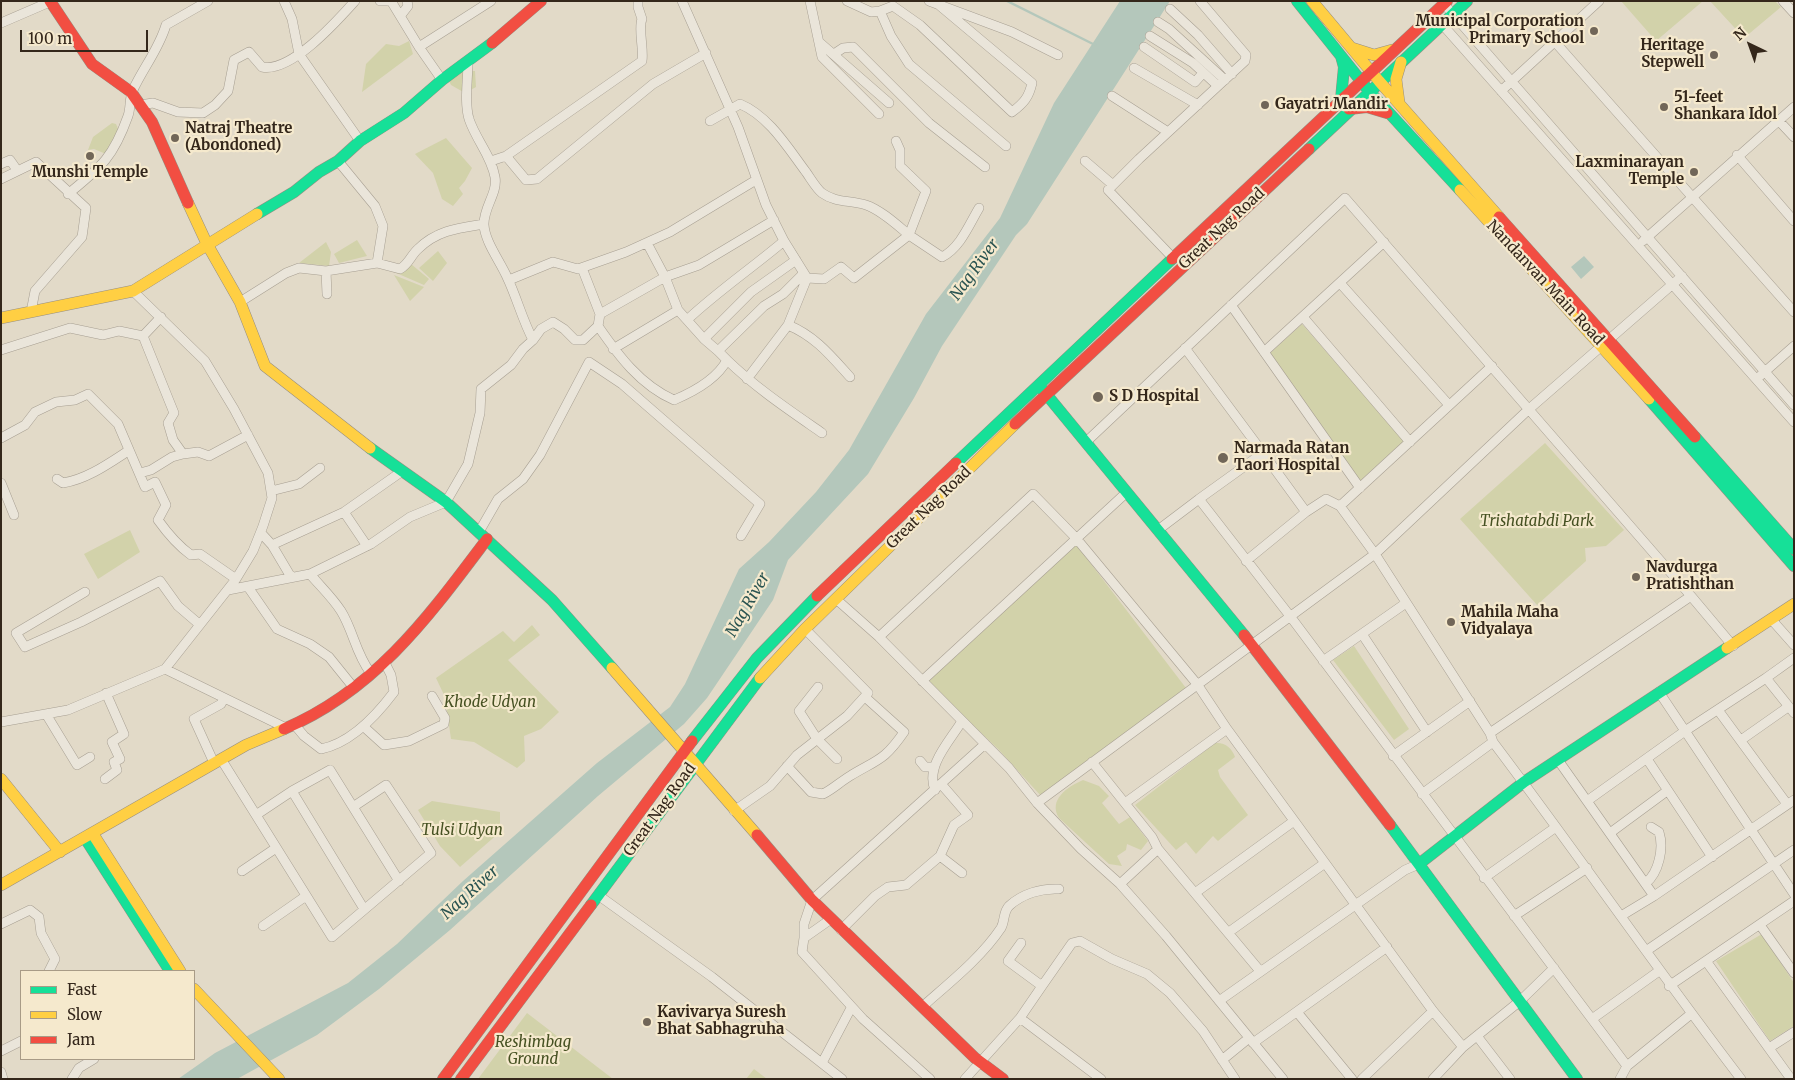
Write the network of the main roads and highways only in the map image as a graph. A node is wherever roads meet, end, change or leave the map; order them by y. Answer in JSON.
{"nodes":[{"id":1,"x":541,"y":1,"type":"edge"},
{"id":2,"x":1297,"y":1,"type":"edge"},
{"id":3,"x":1312,"y":1,"type":"edge"},
{"id":4,"x":51,"y":2,"type":"edge"},
{"id":5,"x":1445,"y":3,"type":"edge"},
{"id":6,"x":1459,"y":6,"type":"edge"},
{"id":7,"x":1350,"y":48,"type":"junction"},
{"id":8,"x":1394,"y":50,"type":"junction"},
{"id":9,"x":1341,"y":56,"type":"junction"},
{"id":10,"x":1402,"y":60,"type":"junction"},
{"id":11,"x":1371,"y":71,"type":"junction"},
{"id":12,"x":1361,"y":81,"type":"junction"},
{"id":13,"x":1379,"y":81,"type":"junction"},
{"id":14,"x":1369,"y":91,"type":"junction"},
{"id":15,"x":1341,"y":99,"type":"junction"},
{"id":16,"x":1399,"y":103,"type":"junction"},
{"id":17,"x":1349,"y":110,"type":"junction"},
{"id":18,"x":1389,"y":113,"type":"junction"},
{"id":19,"x":207,"y":244,"type":"junction"},
{"id":20,"x":1,"y":318,"type":"edge"},
{"id":21,"x":1607,"y":343,"type":"junction"},
{"id":22,"x":1042,"y":390,"type":"junction"},
{"id":23,"x":483,"y":535,"type":"junction"},
{"id":24,"x":1794,"y":549,"type":"edge"},
{"id":25,"x":1794,"y":566,"type":"edge"},
{"id":26,"x":1794,"y":604,"type":"edge"},
{"id":27,"x":681,"y":747,"type":"junction"},
{"id":28,"x":695,"y":762,"type":"junction"},
{"id":29,"x":1,"y":779,"type":"edge"},
{"id":30,"x":89,"y":836,"type":"junction"},
{"id":31,"x":60,"y":852,"type":"junction"},
{"id":32,"x":1419,"y":864,"type":"junction"},
{"id":33,"x":1,"y":885,"type":"edge"},
{"id":34,"x":169,"y":970,"type":"edge"},
{"id":35,"x":179,"y":970,"type":"edge"},
{"id":36,"x":195,"y":995,"type":"edge"},
{"id":37,"x":244,"y":1048,"type":"junction"},
{"id":38,"x":269,"y":1079,"type":"edge"},
{"id":39,"x":279,"y":1079,"type":"edge"},
{"id":40,"x":443,"y":1079,"type":"edge"},
{"id":41,"x":461,"y":1079,"type":"edge"},
{"id":42,"x":1003,"y":1079,"type":"edge"},
{"id":43,"x":1577,"y":1079,"type":"edge"}],
"edges":[{"from":1,"to":19,"type":"main road"},
{"from":2,"to":9,"type":"main road","name":"Nandanvan Main Road"},
{"from":3,"to":7,"type":"main road"},
{"from":4,"to":19,"type":"main road"},
{"from":5,"to":8,"type":"main road","name":"Great Nag Road"},
{"from":6,"to":10,"type":"main road","name":"Great Nag Road"},
{"from":7,"to":8,"type":"main road"},
{"from":7,"to":11,"type":"main road"},
{"from":8,"to":11,"type":"main road","name":"Great Nag Road"},
{"from":9,"to":12,"type":"main road","name":"Nandanvan Main Road"},
{"from":9,"to":15,"type":"main road"},
{"from":10,"to":13,"type":"main road","name":"Great Nag Road"},
{"from":10,"to":16,"type":"main road"},
{"from":11,"to":12,"type":"main road","name":"Great Nag Road"},
{"from":11,"to":13,"type":"main road"},
{"from":12,"to":14,"type":"main road","name":"Nandanvan Main Road"},
{"from":12,"to":15,"type":"main road","name":"Great Nag Road"},
{"from":13,"to":14,"type":"main road","name":"Great Nag Road"},
{"from":13,"to":16,"type":"main road"},
{"from":14,"to":17,"type":"main road","name":"Great Nag Road"},
{"from":14,"to":18,"type":"main road","name":"Nandanvan Main Road"},
{"from":15,"to":22,"type":"main road","name":"Great Nag Road"},
{"from":16,"to":21,"type":"main road"},
{"from":17,"to":18,"type":"main road"},
{"from":17,"to":22,"type":"main road","name":"Great Nag Road"},
{"from":18,"to":21,"type":"main road","name":"Nandanvan Main Road"},
{"from":19,"to":20,"type":"main road"},
{"from":19,"to":23,"type":"main road"},
{"from":21,"to":24,"type":"main road"},
{"from":21,"to":25,"type":"main road","name":"Nandanvan Main Road"},
{"from":22,"to":27,"type":"main road","name":"Great Nag Road"},
{"from":22,"to":28,"type":"main road","name":"Great Nag Road"},
{"from":22,"to":32,"type":"main road"},
{"from":23,"to":27,"type":"main road"},
{"from":23,"to":30,"type":"main road"},
{"from":26,"to":32,"type":"main road"},
{"from":27,"to":28,"type":"main road"},
{"from":27,"to":40,"type":"main road","name":"Great Nag Road"},
{"from":28,"to":41,"type":"main road","name":"Great Nag Road"},
{"from":28,"to":42,"type":"main road"},
{"from":29,"to":31,"type":"main road"},
{"from":30,"to":31,"type":"main road"},
{"from":30,"to":34,"type":"main road"},
{"from":30,"to":35,"type":"main road"},
{"from":31,"to":33,"type":"main road"},
{"from":32,"to":43,"type":"main road"},
{"from":36,"to":37,"type":"main road"},
{"from":37,"to":38,"type":"main road"},
{"from":37,"to":39,"type":"main road"}]}
